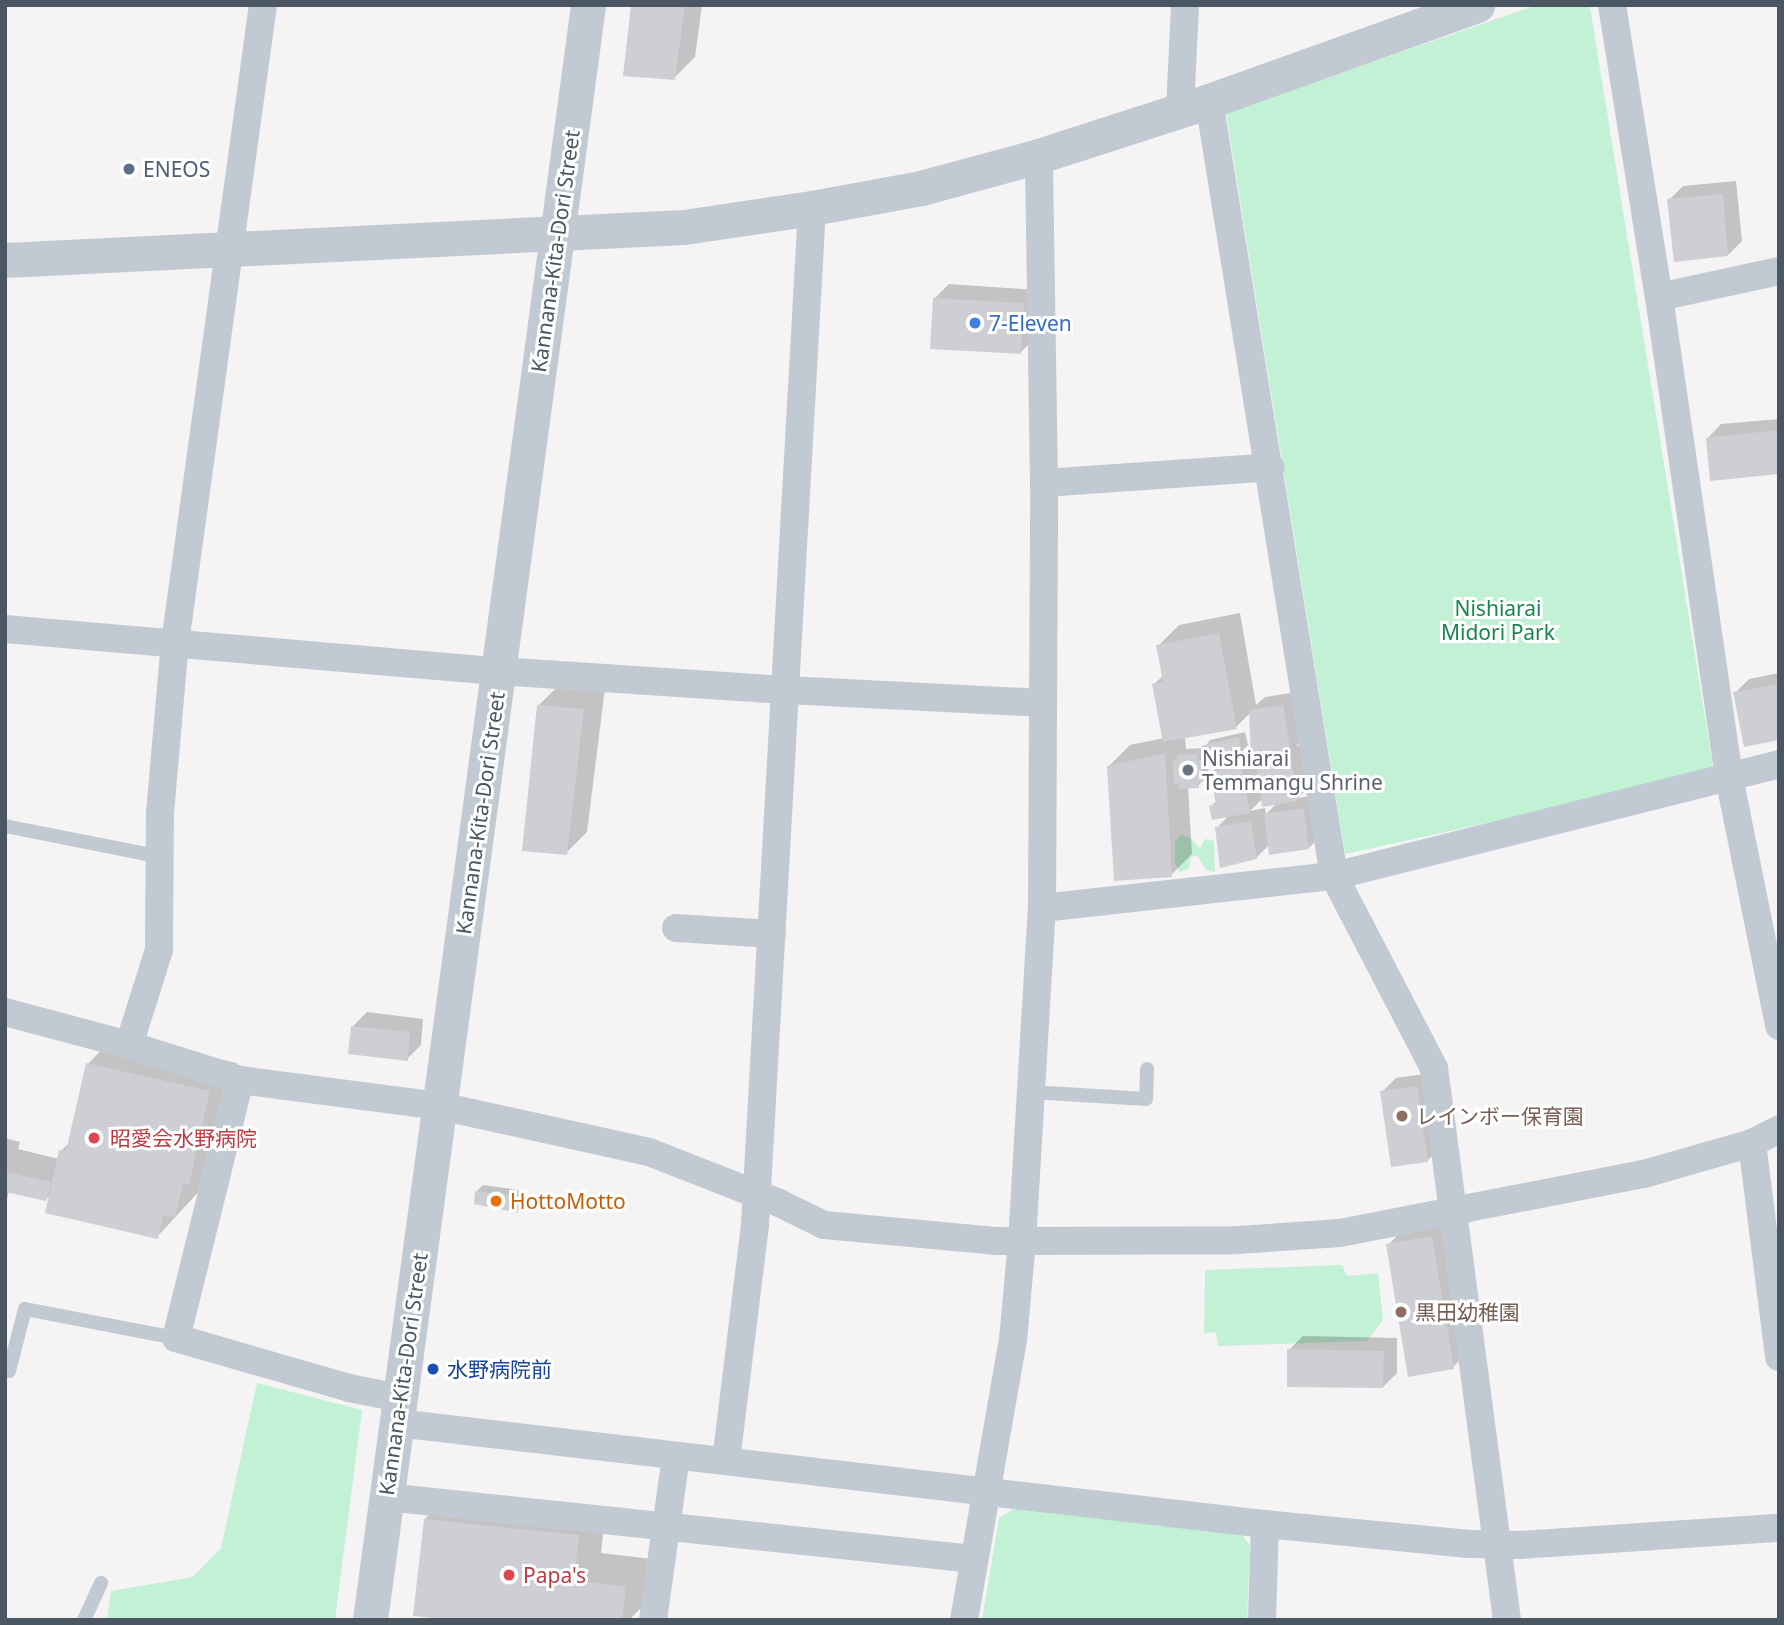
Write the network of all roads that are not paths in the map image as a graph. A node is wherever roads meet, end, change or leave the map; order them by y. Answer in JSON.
{"nodes":[{"id":1,"x":262,"y":5,"type":"edge"},
{"id":2,"x":588,"y":5,"type":"edge"},
{"id":3,"x":1185,"y":5,"type":"edge"},
{"id":4,"x":1477,"y":5,"type":"edge"},
{"id":5,"x":1612,"y":5,"type":"edge"},
{"id":6,"x":1195,"y":106,"type":"junction"},
{"id":7,"x":1038,"y":156,"type":"junction"},
{"id":8,"x":812,"y":208,"type":"junction"},
{"id":9,"x":558,"y":235,"type":"junction"},
{"id":10,"x":229,"y":248,"type":"junction"},
{"id":11,"x":5,"y":260,"type":"edge"},
{"id":12,"x":1779,"y":271,"type":"edge"},
{"id":13,"x":1659,"y":298,"type":"junction"},
{"id":14,"x":1270,"y":467,"type":"junction"},
{"id":15,"x":1044,"y":483,"type":"junction"},
{"id":16,"x":5,"y":629,"type":"edge"},
{"id":17,"x":175,"y":643,"type":"junction"},
{"id":18,"x":499,"y":671,"type":"junction"},
{"id":19,"x":787,"y":690,"type":"junction"},
{"id":20,"x":1042,"y":703,"type":"junction"},
{"id":21,"x":1779,"y":764,"type":"edge"},
{"id":22,"x":1729,"y":777,"type":"junction"},
{"id":23,"x":5,"y":826,"type":"edge"},
{"id":24,"x":161,"y":857,"type":"junction"},
{"id":25,"x":1334,"y":876,"type":"junction"},
{"id":26,"x":1042,"y":908,"type":"junction"},
{"id":27,"x":676,"y":928,"type":"dead end"},
{"id":28,"x":772,"y":934,"type":"junction"},
{"id":29,"x":5,"y":1012,"type":"edge"},
{"id":30,"x":1779,"y":1026,"type":"edge"},
{"id":31,"x":129,"y":1045,"type":"junction"},
{"id":32,"x":1147,"y":1069,"type":"dead end"},
{"id":33,"x":240,"y":1080,"type":"junction"},
{"id":34,"x":1031,"y":1092,"type":"junction"},
{"id":35,"x":440,"y":1106,"type":"junction"},
{"id":36,"x":1779,"y":1129,"type":"edge"},
{"id":37,"x":1752,"y":1143,"type":"junction"},
{"id":38,"x":756,"y":1195,"type":"junction"},
{"id":39,"x":1454,"y":1209,"type":"junction"},
{"id":40,"x":1022,"y":1242,"type":"junction"},
{"id":41,"x":176,"y":1338,"type":"junction"},
{"id":42,"x":1779,"y":1357,"type":"edge"},
{"id":43,"x":5,"y":1371,"type":"edge"},
{"id":44,"x":398,"y":1410,"type":"junction"},
{"id":45,"x":676,"y":1457,"type":"junction"},
{"id":46,"x":726,"y":1461,"type":"junction"},
{"id":47,"x":987,"y":1490,"type":"junction"},
{"id":48,"x":386,"y":1497,"type":"junction"},
{"id":49,"x":1265,"y":1524,"type":"junction"},
{"id":50,"x":665,"y":1525,"type":"junction"},
{"id":51,"x":1779,"y":1528,"type":"edge"},
{"id":52,"x":1497,"y":1545,"type":"junction"},
{"id":53,"x":974,"y":1559,"type":"junction"},
{"id":54,"x":101,"y":1583,"type":"dead end"},
{"id":55,"x":83,"y":1620,"type":"edge"},
{"id":56,"x":370,"y":1620,"type":"edge"},
{"id":57,"x":653,"y":1620,"type":"edge"},
{"id":58,"x":964,"y":1620,"type":"edge"},
{"id":59,"x":1262,"y":1620,"type":"edge"},
{"id":60,"x":1507,"y":1620,"type":"edge"}],
"edges":[{"from":1,"to":10,"type":"street"},
{"from":2,"to":9,"type":"street","name":"Kannana-Kita-Dori Street"},
{"from":3,"to":6,"type":"street"},
{"from":4,"to":6,"type":"street"},
{"from":5,"to":13,"type":"street"},
{"from":6,"to":7,"type":"street"},
{"from":6,"to":14,"type":"street"},
{"from":7,"to":8,"type":"street"},
{"from":7,"to":15,"type":"street"},
{"from":8,"to":9,"type":"street"},
{"from":8,"to":19,"type":"street"},
{"from":9,"to":10,"type":"street"},
{"from":9,"to":18,"type":"street","name":"Kannana-Kita-Dori Street"},
{"from":10,"to":11,"type":"street"},
{"from":10,"to":17,"type":"street"},
{"from":12,"to":13,"type":"street"},
{"from":13,"to":22,"type":"street"},
{"from":14,"to":15,"type":"street"},
{"from":14,"to":25,"type":"street"},
{"from":15,"to":20,"type":"street"},
{"from":16,"to":17,"type":"street"},
{"from":17,"to":18,"type":"street"},
{"from":17,"to":24,"type":"street"},
{"from":18,"to":19,"type":"street"},
{"from":18,"to":35,"type":"street","name":"Kannana-Kita-Dori Street"},
{"from":19,"to":20,"type":"street"},
{"from":19,"to":28,"type":"street"},
{"from":20,"to":26,"type":"street"},
{"from":21,"to":22,"type":"street"},
{"from":22,"to":25,"type":"street"},
{"from":22,"to":30,"type":"street"},
{"from":23,"to":24,"type":"lane"},
{"from":24,"to":31,"type":"street"},
{"from":25,"to":26,"type":"street"},
{"from":25,"to":39,"type":"street"},
{"from":26,"to":34,"type":"street"},
{"from":27,"to":28,"type":"street"},
{"from":28,"to":38,"type":"street"},
{"from":29,"to":31,"type":"street"},
{"from":31,"to":33,"type":"street"},
{"from":32,"to":34,"type":"lane"},
{"from":33,"to":35,"type":"street"},
{"from":33,"to":41,"type":"street"},
{"from":34,"to":40,"type":"street"},
{"from":35,"to":38,"type":"street"},
{"from":35,"to":44,"type":"street","name":"Kannana-Kita-Dori Street"},
{"from":36,"to":37,"type":"street"},
{"from":37,"to":39,"type":"street"},
{"from":37,"to":42,"type":"street"},
{"from":38,"to":40,"type":"street"},
{"from":38,"to":46,"type":"street"},
{"from":39,"to":40,"type":"street"},
{"from":39,"to":52,"type":"street"},
{"from":40,"to":47,"type":"street"},
{"from":41,"to":43,"type":"lane"},
{"from":41,"to":44,"type":"street"},
{"from":44,"to":45,"type":"street"},
{"from":44,"to":48,"type":"street","name":"Kannana-Kita-Dori Street"},
{"from":45,"to":46,"type":"street"},
{"from":45,"to":50,"type":"street"},
{"from":46,"to":47,"type":"street"},
{"from":47,"to":49,"type":"street"},
{"from":47,"to":53,"type":"street"},
{"from":48,"to":50,"type":"street"},
{"from":48,"to":56,"type":"street","name":"Kannana-Kita-Dori Street"},
{"from":49,"to":52,"type":"street"},
{"from":49,"to":59,"type":"street"},
{"from":50,"to":53,"type":"street"},
{"from":50,"to":57,"type":"street"},
{"from":51,"to":52,"type":"street"},
{"from":52,"to":60,"type":"street"},
{"from":53,"to":58,"type":"street"},
{"from":54,"to":55,"type":"lane"}]}
